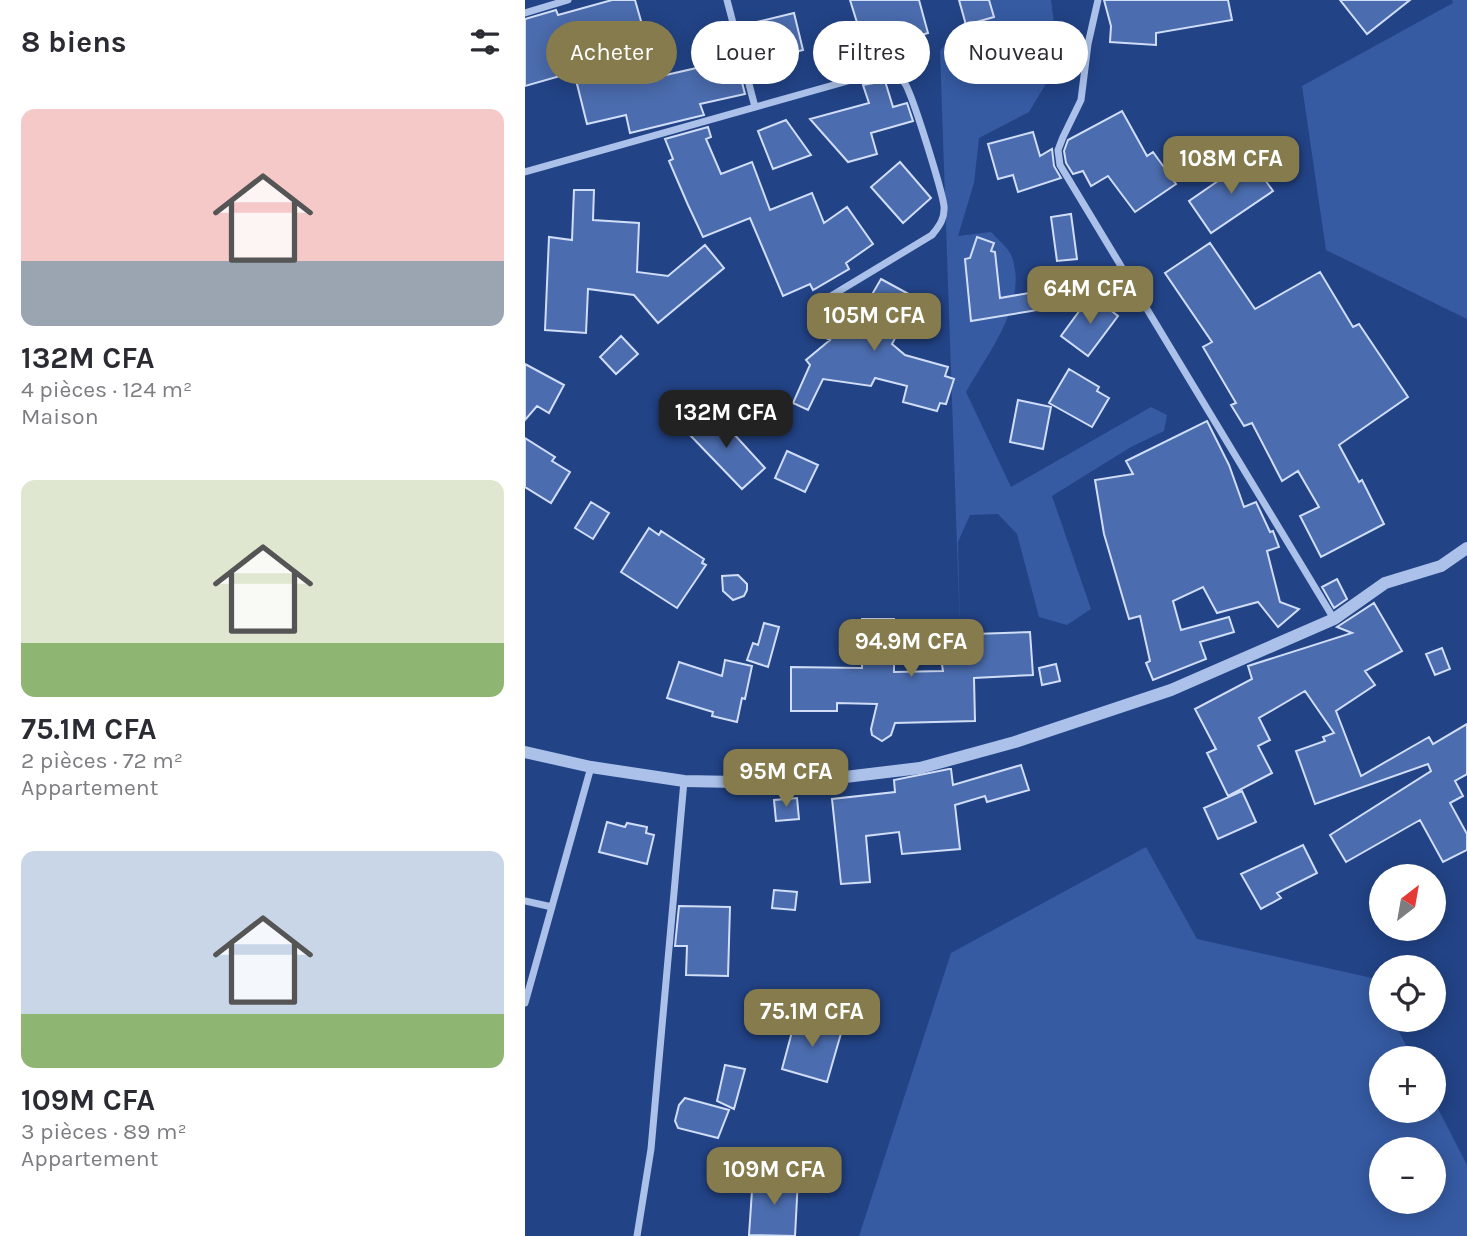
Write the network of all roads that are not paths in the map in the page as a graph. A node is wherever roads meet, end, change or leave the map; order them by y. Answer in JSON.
{"nodes":[{"id":1,"x":568,"y":0,"type":"edge"},
{"id":2,"x":727,"y":0,"type":"edge"},
{"id":3,"x":1098,"y":0,"type":"edge"},
{"id":4,"x":525,"y":13,"type":"edge"},
{"id":5,"x":755,"y":107,"type":"junction"},
{"id":6,"x":525,"y":172,"type":"edge"},
{"id":7,"x":831,"y":296,"type":"dead end"},
{"id":8,"x":1467,"y":548,"type":"edge"},
{"id":9,"x":1334,"y":619,"type":"junction"},
{"id":10,"x":525,"y":752,"type":"edge"},
{"id":11,"x":591,"y":767,"type":"junction"},
{"id":12,"x":684,"y":781,"type":"junction"},
{"id":13,"x":525,"y":901,"type":"edge"},
{"id":14,"x":552,"y":906,"type":"junction"},
{"id":15,"x":525,"y":1003,"type":"edge"},
{"id":16,"x":637,"y":1236,"type":"edge"}],
"edges":[{"from":1,"to":4,"type":"street"},
{"from":2,"to":5,"type":"street"},
{"from":3,"to":9,"type":"street"},
{"from":5,"to":6,"type":"street"},
{"from":5,"to":7,"type":"street"},
{"from":8,"to":9,"type":"street"},
{"from":9,"to":12,"type":"street"},
{"from":10,"to":11,"type":"street"},
{"from":11,"to":12,"type":"street"},
{"from":11,"to":14,"type":"street"},
{"from":12,"to":16,"type":"street"},
{"from":13,"to":14,"type":"street"},
{"from":14,"to":15,"type":"street"}]}
